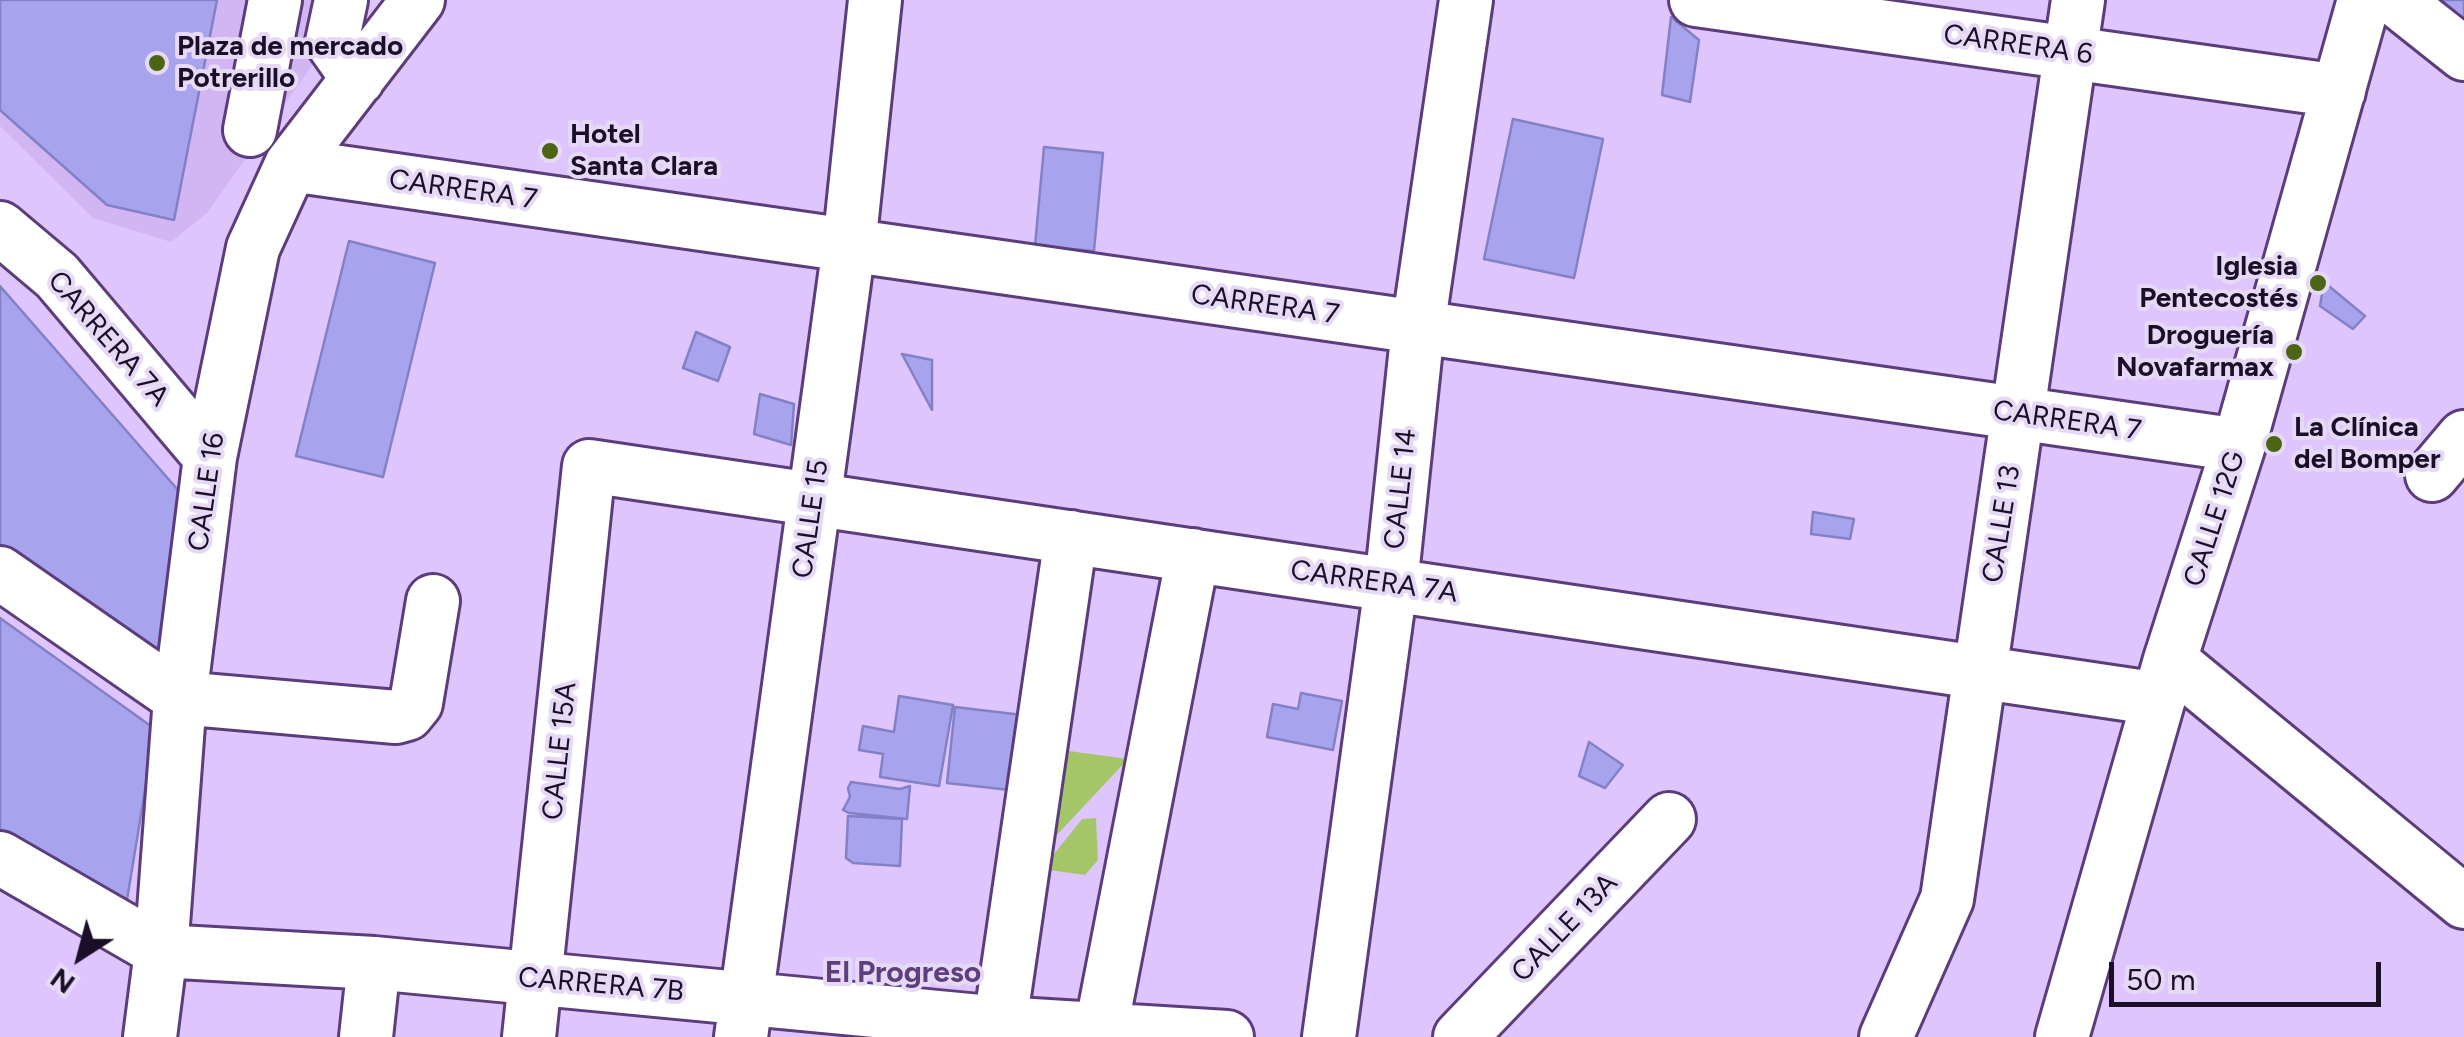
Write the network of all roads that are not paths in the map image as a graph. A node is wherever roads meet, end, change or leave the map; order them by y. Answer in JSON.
{"nodes":[{"id":1,"x":275,"y":0,"type":"edge"},
{"id":2,"x":341,"y":0,"type":"edge"},
{"id":3,"x":418,"y":0,"type":"edge"},
{"id":4,"x":875,"y":0,"type":"edge"},
{"id":5,"x":1466,"y":0,"type":"edge"},
{"id":6,"x":1696,"y":0,"type":"edge"},
{"id":7,"x":2078,"y":0,"type":"edge"},
{"id":8,"x":2364,"y":0,"type":"edge"},
{"id":9,"x":2396,"y":0,"type":"edge"},
{"id":10,"x":2071,"y":53,"type":"junction"},
{"id":11,"x":2464,"y":54,"type":"edge"},
{"id":12,"x":358,"y":79,"type":"junction"},
{"id":13,"x":2339,"y":91,"type":"junction"},
{"id":14,"x":250,"y":130,"type":"dead end"},
{"id":15,"x":291,"y":166,"type":"junction"},
{"id":16,"x":0,"y":228,"type":"edge"},
{"id":17,"x":849,"y":246,"type":"junction"},
{"id":18,"x":1418,"y":328,"type":"junction"},
{"id":19,"x":2020,"y":414,"type":"junction"},
{"id":20,"x":2239,"y":445,"type":"junction"},
{"id":21,"x":210,"y":457,"type":"junction"},
{"id":22,"x":589,"y":466,"type":"joint"},
{"id":23,"x":814,"y":499,"type":"junction"},
{"id":24,"x":1071,"y":537,"type":"junction"},
{"id":25,"x":1193,"y":555,"type":"junction"},
{"id":26,"x":0,"y":573,"type":"edge"},
{"id":27,"x":1390,"y":585,"type":"junction"},
{"id":28,"x":433,"y":601,"type":"dead end"},
{"id":29,"x":1978,"y":672,"type":"junction"},
{"id":30,"x":2165,"y":679,"type":"junction"},
{"id":31,"x":180,"y":698,"type":"junction"},
{"id":32,"x":1670,"y":819,"type":"dead end"},
{"id":33,"x":0,"y":858,"type":"edge"},
{"id":34,"x":2457,"y":882,"type":"edge"},
{"id":35,"x":161,"y":951,"type":"junction"},
{"id":36,"x":374,"y":963,"type":"junction"},
{"id":37,"x":536,"y":978,"type":"junction"},
{"id":38,"x":744,"y":1018,"type":"edge"},
{"id":39,"x":1101,"y":1029,"type":"junction"},
{"id":40,"x":1002,"y":1030,"type":"edge"},
{"id":41,"x":150,"y":1037,"type":"edge"},
{"id":42,"x":366,"y":1037,"type":"edge"},
{"id":43,"x":529,"y":1037,"type":"edge"},
{"id":44,"x":1227,"y":1037,"type":"edge"},
{"id":45,"x":1329,"y":1037,"type":"edge"},
{"id":46,"x":1460,"y":1037,"type":"edge"},
{"id":47,"x":1886,"y":1037,"type":"edge"},
{"id":48,"x":2062,"y":1037,"type":"edge"}],
"edges":[{"from":1,"to":14,"type":"street"},
{"from":2,"to":12,"type":"street"},
{"from":3,"to":12,"type":"street","name":"CALLE 16"},
{"from":4,"to":17,"type":"street","name":"CALLE 15"},
{"from":5,"to":18,"type":"street","name":"CALLE 14"},
{"from":6,"to":10,"type":"street","name":"CARRERA 6"},
{"from":7,"to":10,"type":"street","name":"CALLE 13"},
{"from":8,"to":13,"type":"street","name":"CALLE 12G"},
{"from":9,"to":11,"type":"street"},
{"from":10,"to":13,"type":"street","name":"CARRERA 6"},
{"from":10,"to":19,"type":"street","name":"CALLE 13"},
{"from":12,"to":15,"type":"street","name":"CALLE 16"},
{"from":13,"to":20,"type":"street","name":"CALLE 12G"},
{"from":15,"to":17,"type":"street","name":"CARRERA 7"},
{"from":15,"to":21,"type":"street","name":"CALLE 16"},
{"from":16,"to":21,"type":"street","name":"CARRERA 7A"},
{"from":17,"to":18,"type":"street","name":"CARRERA 7"},
{"from":17,"to":23,"type":"street","name":"CALLE 15"},
{"from":18,"to":19,"type":"street","name":"CARRERA 7"},
{"from":18,"to":27,"type":"street","name":"CALLE 14"},
{"from":19,"to":20,"type":"street","name":"CARRERA 7"},
{"from":19,"to":29,"type":"street","name":"CALLE 13"},
{"from":20,"to":30,"type":"street","name":"CALLE 12G"},
{"from":21,"to":31,"type":"street","name":"CALLE 16"},
{"from":22,"to":23,"type":"street","name":"CARRERA 7A"},
{"from":22,"to":37,"type":"street","name":"CALLE 15A"},
{"from":23,"to":24,"type":"street","name":"CARRERA 7A"},
{"from":23,"to":38,"type":"street","name":"CALLE 15"},
{"from":24,"to":25,"type":"street","name":"CARRERA 7A"},
{"from":24,"to":40,"type":"street"},
{"from":25,"to":27,"type":"street","name":"CARRERA 7A"},
{"from":25,"to":39,"type":"street"},
{"from":26,"to":31,"type":"street"},
{"from":27,"to":29,"type":"street","name":"CARRERA 7A"},
{"from":27,"to":45,"type":"street","name":"CALLE 14"},
{"from":28,"to":31,"type":"street"},
{"from":29,"to":30,"type":"street","name":"CARRERA 7A"},
{"from":29,"to":47,"type":"street","name":"CALLE 13"},
{"from":30,"to":34,"type":"street"},
{"from":30,"to":48,"type":"street","name":"CALLE 12G"},
{"from":31,"to":35,"type":"street","name":"CALLE 16"},
{"from":32,"to":46,"type":"street","name":"CALLE 13A"},
{"from":33,"to":35,"type":"street","name":"CARRERA 7B"},
{"from":35,"to":36,"type":"street","name":"CARRERA 7B"},
{"from":35,"to":41,"type":"street","name":"CALLE 16"},
{"from":36,"to":37,"type":"street","name":"CARRERA 7B"},
{"from":36,"to":42,"type":"street"},
{"from":37,"to":38,"type":"street","name":"CARRERA 7B"},
{"from":37,"to":43,"type":"street","name":"CALLE 15A"},
{"from":38,"to":40,"type":"street","name":"CARRERA 7B"},
{"from":39,"to":40,"type":"street","name":"CARRERA 7B"},
{"from":39,"to":44,"type":"street","name":"CARRERA 7B"}]}
